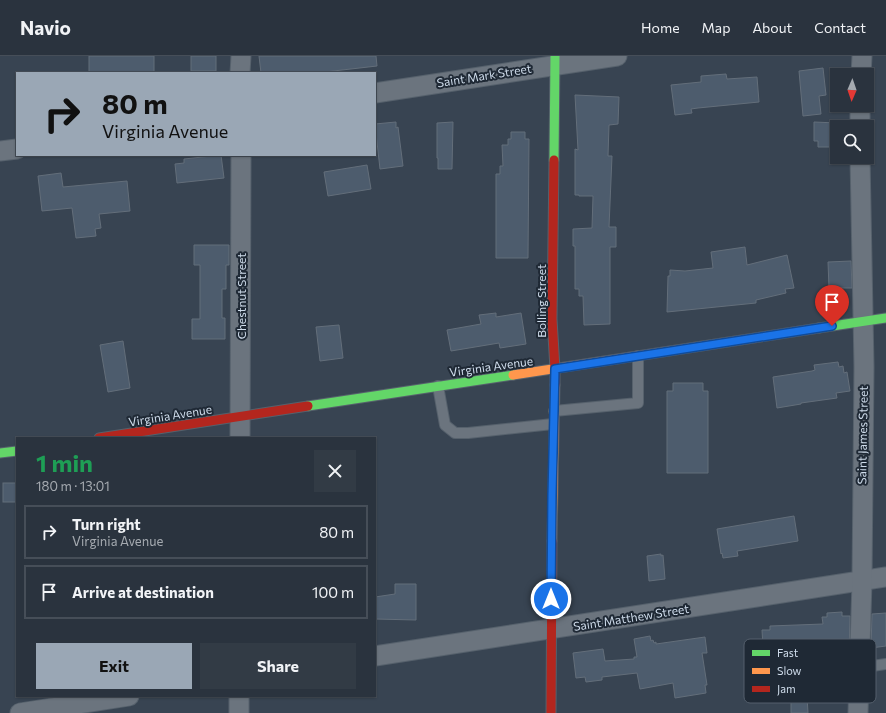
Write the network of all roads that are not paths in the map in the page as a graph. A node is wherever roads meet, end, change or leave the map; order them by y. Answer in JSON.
{"nodes":[{"id":1,"x":241,"y":56,"type":"edge"},
{"id":2,"x":617,"y":56,"type":"edge"},
{"id":3,"x":862,"y":56,"type":"edge"},
{"id":4,"x":555,"y":60,"type":"edge"},
{"id":5,"x":861,"y":68,"type":"edge"},
{"id":6,"x":240,"y":72,"type":"edge"},
{"id":7,"x":376,"y":93,"type":"edge"},
{"id":8,"x":16,"y":149,"type":"edge"},
{"id":9,"x":0,"y":151,"type":"edge"},
{"id":10,"x":241,"y":156,"type":"edge"},
{"id":11,"x":860,"y":164,"type":"edge"},
{"id":12,"x":886,"y":318,"type":"edge"},
{"id":13,"x":862,"y":321,"type":"junction"},
{"id":14,"x":638,"y":356,"type":"junction"},
{"id":15,"x":555,"y":369,"type":"junction"},
{"id":16,"x":438,"y":386,"type":"junction"},
{"id":17,"x":554,"y":411,"type":"junction"},
{"id":18,"x":240,"y":416,"type":"junction"},
{"id":19,"x":553,"y":424,"type":"junction"},
{"id":20,"x":105,"y":437,"type":"edge"},
{"id":21,"x":240,"y":437,"type":"edge"},
{"id":22,"x":16,"y":450,"type":"edge"},
{"id":23,"x":0,"y":453,"type":"edge"},
{"id":24,"x":886,"y":577,"type":"edge"},
{"id":25,"x":862,"y":581,"type":"junction"},
{"id":26,"x":551,"y":629,"type":"junction"},
{"id":27,"x":860,"y":639,"type":"edge"},
{"id":28,"x":376,"y":656,"type":"edge"},
{"id":29,"x":886,"y":664,"type":"edge"},
{"id":30,"x":876,"y":665,"type":"edge"},
{"id":31,"x":123,"y":697,"type":"edge"},
{"id":32,"x":239,"y":697,"type":"edge"},
{"id":33,"x":858,"y":703,"type":"edge"},
{"id":34,"x":20,"y":713,"type":"edge"},
{"id":35,"x":239,"y":713,"type":"edge"},
{"id":36,"x":551,"y":713,"type":"edge"},
{"id":37,"x":858,"y":713,"type":"edge"}],
"edges":[{"from":1,"to":6,"type":"street"},
{"from":2,"to":4,"type":"street","name":"Saint Mark Street"},
{"from":3,"to":5,"type":"street"},
{"from":4,"to":7,"type":"street","name":"Saint Mark Street"},
{"from":4,"to":15,"type":"street","name":"Bolling Street"},
{"from":8,"to":9,"type":"street"},
{"from":10,"to":18,"type":"street","name":"Chestnut Street"},
{"from":11,"to":13,"type":"street","name":"Saint James Street"},
{"from":12,"to":13,"type":"street","name":"Virginia Avenue"},
{"from":13,"to":14,"type":"street","name":"Virginia Avenue"},
{"from":13,"to":25,"type":"street","name":"Saint James Street"},
{"from":14,"to":15,"type":"street","name":"Virginia Avenue"},
{"from":14,"to":17,"type":"lane"},
{"from":15,"to":16,"type":"street","name":"Virginia Avenue"},
{"from":15,"to":17,"type":"street","name":"Bolling Street"},
{"from":16,"to":18,"type":"street","name":"Virginia Avenue"},
{"from":16,"to":19,"type":"lane"},
{"from":17,"to":19,"type":"street","name":"Bolling Street"},
{"from":18,"to":20,"type":"street","name":"Virginia Avenue"},
{"from":18,"to":21,"type":"street","name":"Chestnut Street"},
{"from":19,"to":26,"type":"street","name":"Bolling Street"},
{"from":22,"to":23,"type":"street"},
{"from":24,"to":25,"type":"street","name":"Saint Matthew Street"},
{"from":25,"to":26,"type":"street","name":"Saint Matthew Street"},
{"from":25,"to":27,"type":"street","name":"Saint James Street"},
{"from":26,"to":28,"type":"street","name":"Saint Matthew Street"},
{"from":26,"to":36,"type":"street","name":"Bolling Street"},
{"from":29,"to":30,"type":"lane"},
{"from":31,"to":34,"type":"street"},
{"from":32,"to":35,"type":"street"},
{"from":33,"to":37,"type":"street","name":"Saint James Street"}]}
